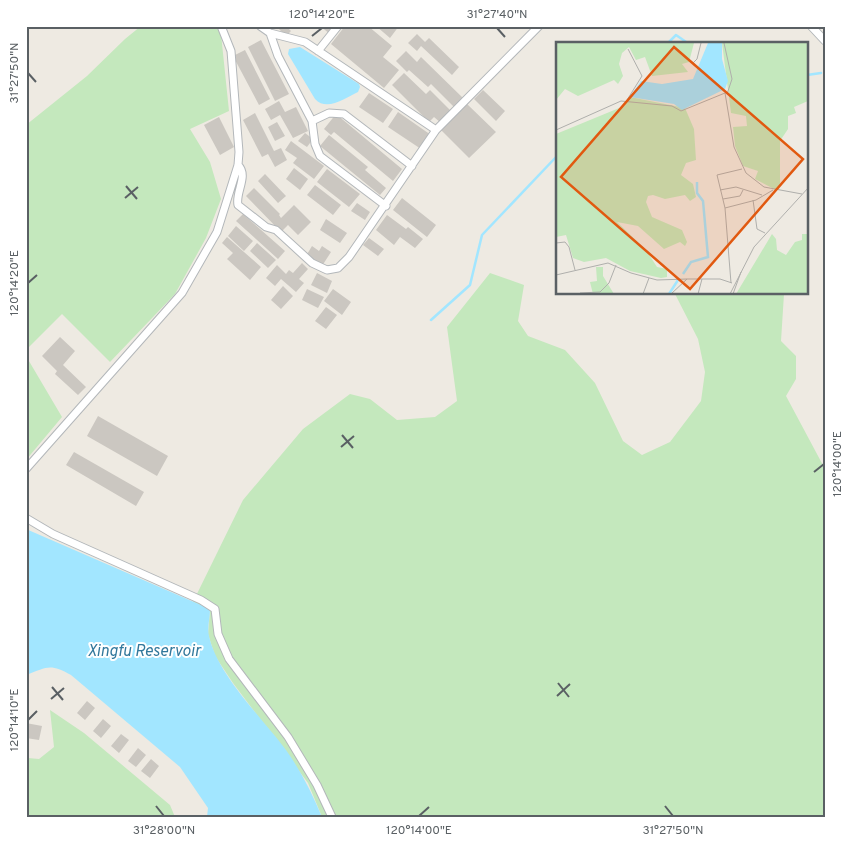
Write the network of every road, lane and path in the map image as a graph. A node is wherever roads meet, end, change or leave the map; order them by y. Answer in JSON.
{"nodes":[{"id":1,"x":221,"y":26,"type":"edge"},
{"id":2,"x":260,"y":26,"type":"edge"},
{"id":3,"x":338,"y":26,"type":"edge"},
{"id":4,"x":539,"y":26,"type":"edge"},
{"id":5,"x":811,"y":26,"type":"edge"},
{"id":6,"x":270,"y":33,"type":"junction"},
{"id":7,"x":825,"y":41,"type":"edge"},
{"id":8,"x":318,"y":51,"type":"junction"},
{"id":9,"x":312,"y":121,"type":"junction"},
{"id":10,"x":436,"y":130,"type":"junction"},
{"id":11,"x":238,"y":165,"type":"junction"},
{"id":12,"x":412,"y":166,"type":"junction"},
{"id":13,"x":386,"y":206,"type":"junction"},
{"id":14,"x":26,"y":469,"type":"edge"},
{"id":15,"x":26,"y":518,"type":"edge"},
{"id":16,"x":332,"y":817,"type":"edge"}],
"edges":[{"from":1,"to":11,"type":"street"},
{"from":2,"to":6,"type":"street"},
{"from":3,"to":8,"type":"street"},
{"from":4,"to":10,"type":"street"},
{"from":5,"to":7,"type":"street"},
{"from":6,"to":8,"type":"street"},
{"from":6,"to":9,"type":"street"},
{"from":8,"to":10,"type":"street"},
{"from":9,"to":12,"type":"street"},
{"from":9,"to":13,"type":"street"},
{"from":10,"to":12,"type":"street"},
{"from":11,"to":13,"type":"street"},
{"from":11,"to":14,"type":"street"},
{"from":12,"to":13,"type":"street"},
{"from":15,"to":16,"type":"street"}]}
